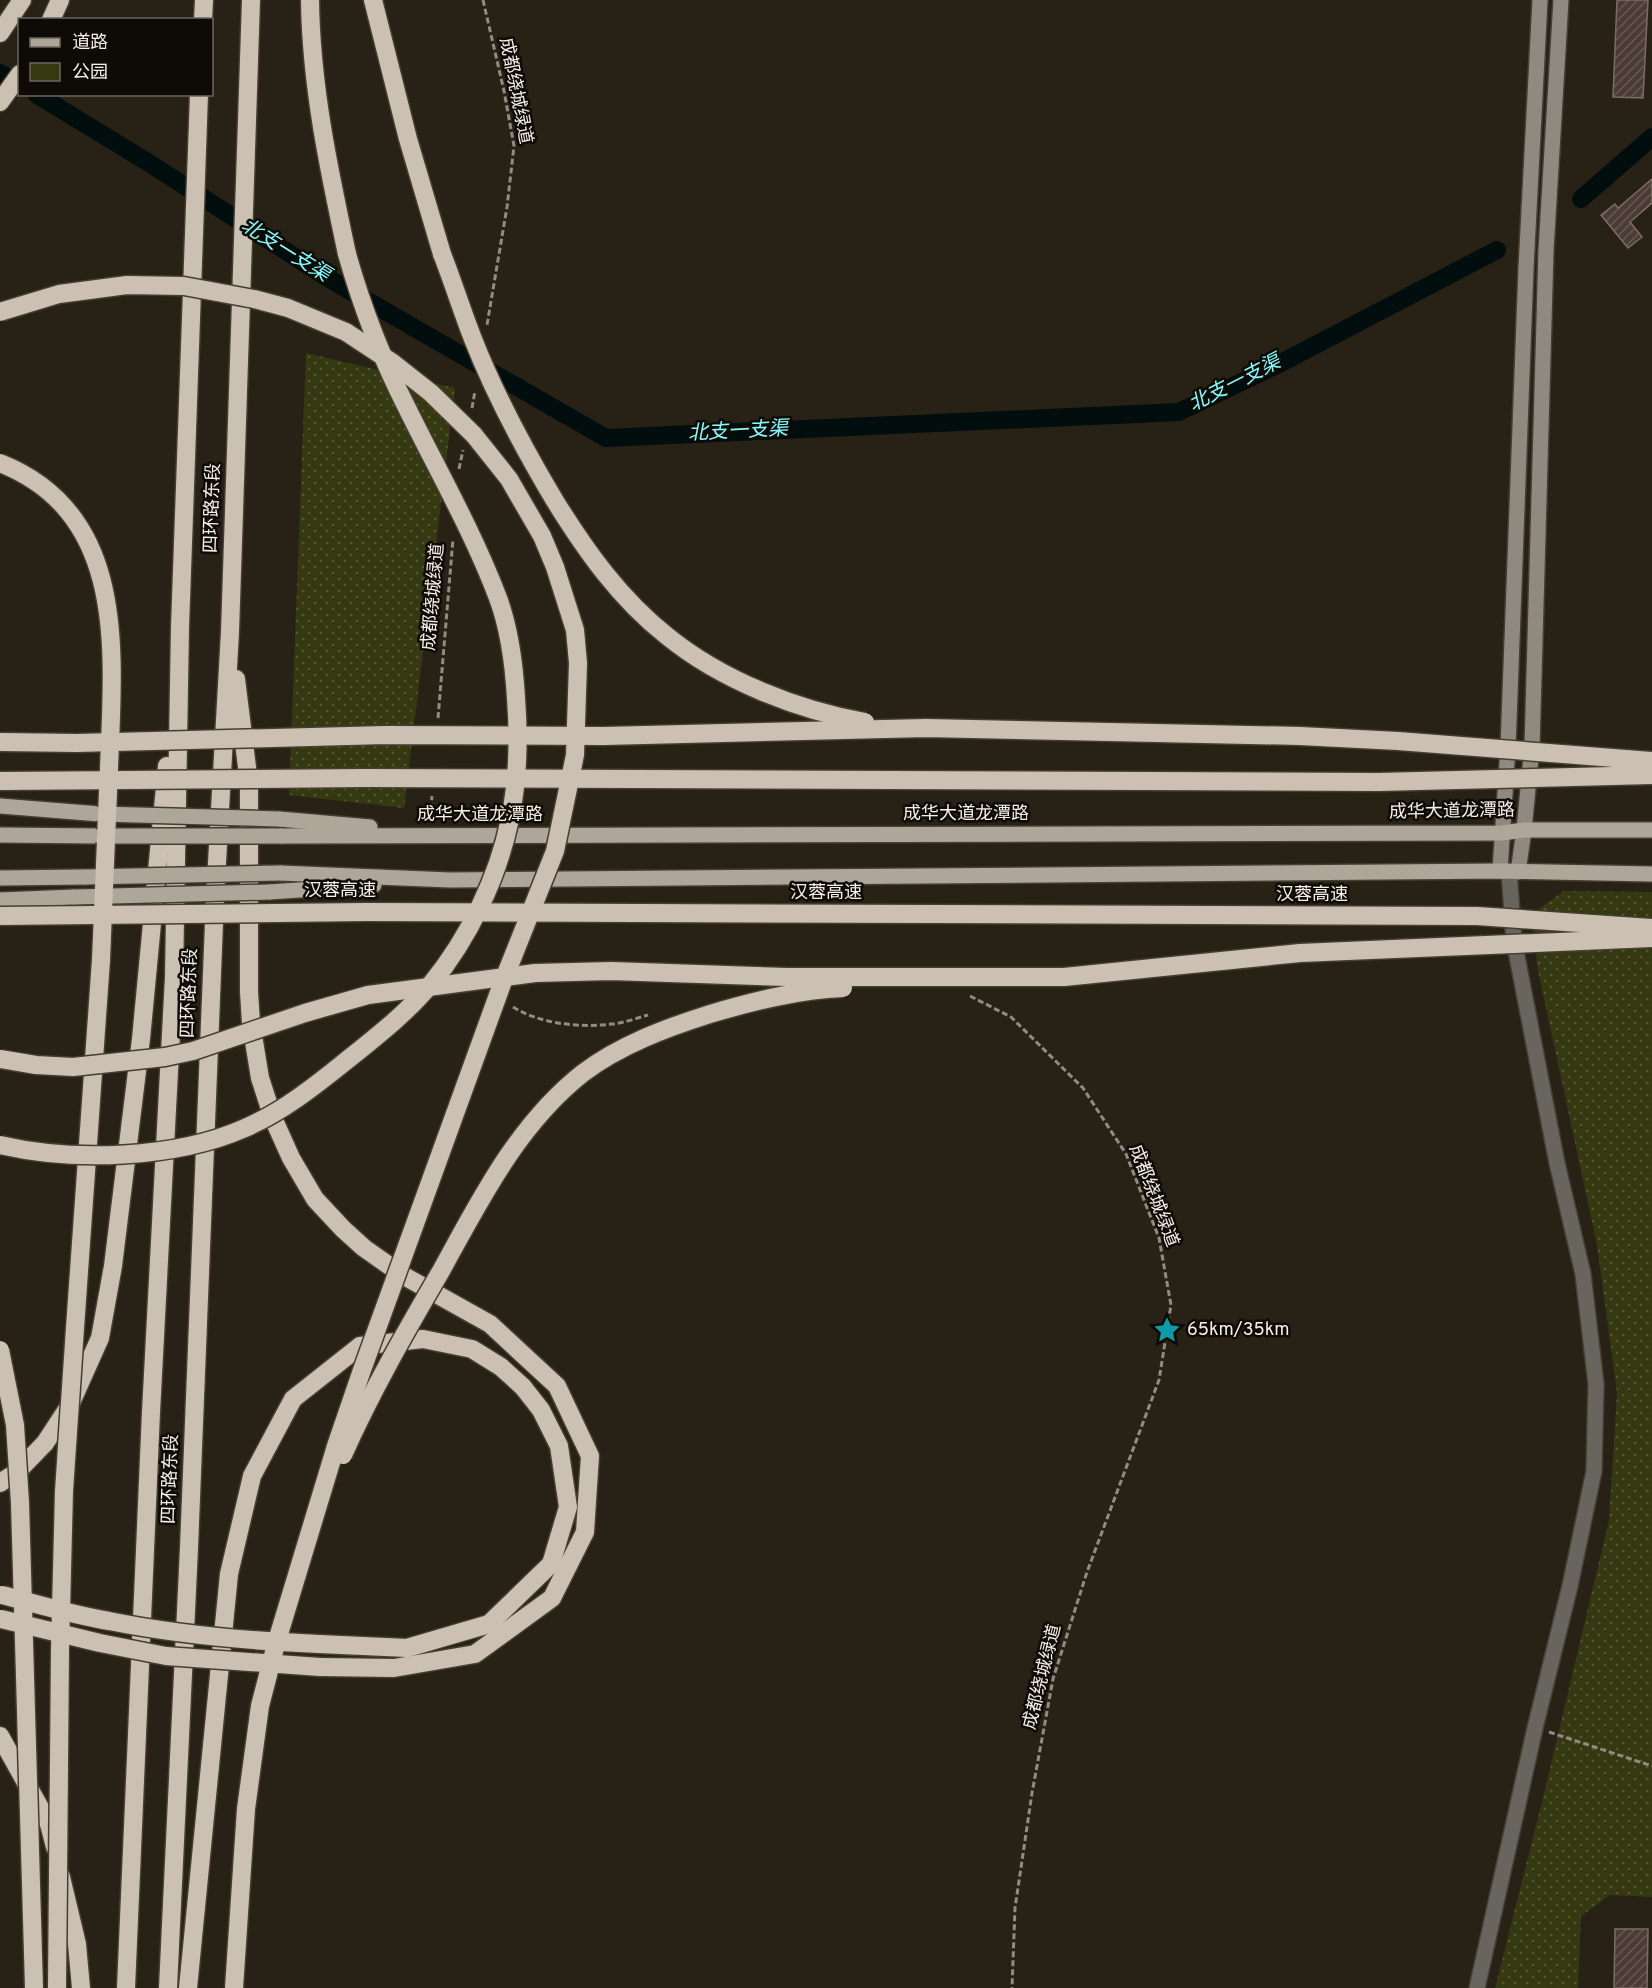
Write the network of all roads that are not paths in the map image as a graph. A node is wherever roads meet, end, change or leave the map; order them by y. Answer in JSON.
{"nodes":[{"id":1,"x":22,"y":0,"type":"edge"},
{"id":2,"x":60,"y":0,"type":"edge"},
{"id":3,"x":204,"y":0,"type":"edge"},
{"id":4,"x":251,"y":0,"type":"edge"},
{"id":5,"x":310,"y":0,"type":"edge"},
{"id":6,"x":373,"y":0,"type":"edge"},
{"id":7,"x":1540,"y":0,"type":"edge"},
{"id":8,"x":1561,"y":0,"type":"edge"},
{"id":9,"x":52,"y":18,"type":"edge"},
{"id":10,"x":203,"y":18,"type":"edge"},
{"id":11,"x":1,"y":31,"type":"edge"},
{"id":12,"x":18,"y":77,"type":"edge"},
{"id":13,"x":199,"y":96,"type":"edge"},
{"id":14,"x":0,"y":102,"type":"edge"},
{"id":15,"x":0,"y":312,"type":"edge"},
{"id":16,"x":0,"y":463,"type":"edge"},
{"id":17,"x":180,"y":627,"type":"junction"},
{"id":18,"x":230,"y":632,"type":"junction"},
{"id":19,"x":926,"y":728,"type":"junction"},
{"id":20,"x":0,"y":742,"type":"edge"},
{"id":21,"x":1652,"y":761,"type":"edge"},
{"id":22,"x":1652,"y":775,"type":"edge"},
{"id":23,"x":0,"y":781,"type":"edge"},
{"id":24,"x":0,"y":806,"type":"edge"},
{"id":25,"x":1524,"y":830,"type":"junction"},
{"id":26,"x":1652,"y":830,"type":"edge"},
{"id":27,"x":1502,"y":833,"type":"junction"},
{"id":28,"x":0,"y":835,"type":"edge"},
{"id":29,"x":463,"y":835,"type":"junction"},
{"id":30,"x":1509,"y":872,"type":"junction"},
{"id":31,"x":1652,"y":874,"type":"edge"},
{"id":32,"x":0,"y":878,"type":"edge"},
{"id":33,"x":450,"y":880,"type":"junction"},
{"id":34,"x":0,"y":900,"type":"edge"},
{"id":35,"x":0,"y":916,"type":"edge"},
{"id":36,"x":1652,"y":928,"type":"edge"},
{"id":37,"x":1652,"y":938,"type":"edge"},
{"id":38,"x":1064,"y":977,"type":"junction"},
{"id":39,"x":0,"y":1059,"type":"edge"},
{"id":40,"x":0,"y":1145,"type":"edge"},
{"id":41,"x":0,"y":1350,"type":"edge"},
{"id":42,"x":0,"y":1483,"type":"edge"},
{"id":43,"x":295,"y":1584,"type":"junction"},
{"id":44,"x":1,"y":1595,"type":"edge"},
{"id":45,"x":0,"y":1618,"type":"edge"},
{"id":46,"x":0,"y":1736,"type":"edge"},
{"id":47,"x":34,"y":1988,"type":"edge"},
{"id":48,"x":57,"y":1988,"type":"edge"},
{"id":49,"x":81,"y":1988,"type":"edge"},
{"id":50,"x":126,"y":1988,"type":"edge"},
{"id":51,"x":168,"y":1988,"type":"edge"},
{"id":52,"x":188,"y":1988,"type":"edge"},
{"id":53,"x":234,"y":1988,"type":"edge"},
{"id":54,"x":1477,"y":1988,"type":"edge"}],
"edges":[{"from":1,"to":11,"type":"highway"},
{"from":2,"to":9,"type":"highway"},
{"from":3,"to":10,"type":"highway"},
{"from":4,"to":18,"type":"highway","name":"四环路东段"},
{"from":5,"to":40,"type":"highway","bridge":true},
{"from":6,"to":19,"type":"highway","bridge":true},
{"from":7,"to":27,"type":"street"},
{"from":8,"to":25,"type":"street"},
{"from":12,"to":14,"type":"highway"},
{"from":13,"to":17,"type":"highway","name":"四环路东段"},
{"from":15,"to":43,"type":"highway","bridge":true},
{"from":16,"to":48,"type":"highway","bridge":true},
{"from":17,"to":42,"type":"highway"},
{"from":17,"to":50,"type":"highway","name":"四环路东段"},
{"from":18,"to":45,"type":"highway","bridge":true},
{"from":18,"to":51,"type":"highway","name":"四环路东段"},
{"from":19,"to":20,"type":"highway","bridge":true},
{"from":19,"to":21,"type":"highway","bridge":true},
{"from":22,"to":23,"type":"highway","bridge":true},
{"from":24,"to":29,"type":"main road","bridge":true},
{"from":25,"to":26,"type":"main road","name":"成华大道龙潭路"},
{"from":25,"to":27,"type":"main road","name":"成华大道龙潭路"},
{"from":25,"to":30,"type":"street"},
{"from":27,"to":29,"type":"main road","name":"成华大道龙潭路"},
{"from":27,"to":30,"type":"street"},
{"from":28,"to":29,"type":"main road","name":"成华大道龙潭路","bridge":true},
{"from":30,"to":31,"type":"main road"},
{"from":30,"to":33,"type":"main road"},
{"from":30,"to":54,"type":"street"},
{"from":32,"to":33,"type":"main road","bridge":true},
{"from":33,"to":34,"type":"main road","bridge":true},
{"from":35,"to":36,"type":"highway","name":"汉蓉高速","bridge":true},
{"from":37,"to":38,"type":"highway","bridge":true},
{"from":38,"to":39,"type":"highway","bridge":true},
{"from":38,"to":43,"type":"highway","bridge":true},
{"from":41,"to":47,"type":"highway","bridge":true},
{"from":43,"to":53,"type":"highway","bridge":true},
{"from":44,"to":52,"type":"highway","bridge":true},
{"from":46,"to":49,"type":"highway"}]}
